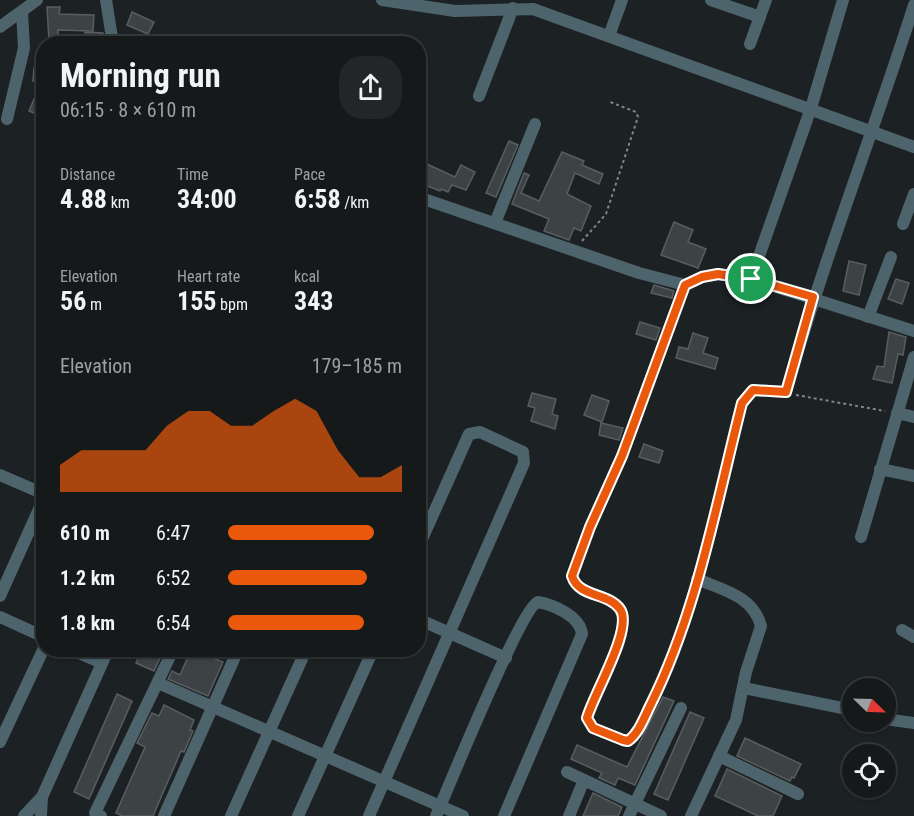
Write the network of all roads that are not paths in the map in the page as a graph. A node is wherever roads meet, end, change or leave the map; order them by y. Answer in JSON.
{"nodes":[{"id":1,"x":37,"y":0,"type":"edge"},
{"id":2,"x":106,"y":0,"type":"edge"},
{"id":3,"x":382,"y":0,"type":"edge"},
{"id":4,"x":622,"y":0,"type":"edge"},
{"id":5,"x":711,"y":0,"type":"edge"},
{"id":6,"x":766,"y":0,"type":"edge"},
{"id":7,"x":843,"y":0,"type":"edge"},
{"id":8,"x":914,"y":4,"type":"edge"},
{"id":9,"x":513,"y":8,"type":"junction"},
{"id":10,"x":22,"y":12,"type":"junction"},
{"id":11,"x":760,"y":17,"type":"junction"},
{"id":12,"x":0,"y":27,"type":"edge"},
{"id":13,"x":112,"y":36,"type":"edge"},
{"id":14,"x":609,"y":36,"type":"junction"},
{"id":15,"x":750,"y":44,"type":"dead end"},
{"id":16,"x":479,"y":96,"type":"dead end"},
{"id":17,"x":811,"y":108,"type":"junction"},
{"id":18,"x":7,"y":119,"type":"dead end"},
{"id":19,"x":535,"y":124,"type":"dead end"},
{"id":20,"x":874,"y":131,"type":"junction"},
{"id":21,"x":914,"y":147,"type":"edge"},
{"id":22,"x":914,"y":194,"type":"edge"},
{"id":23,"x":426,"y":202,"type":"edge"},
{"id":24,"x":495,"y":223,"type":"junction"},
{"id":25,"x":903,"y":224,"type":"dead end"},
{"id":26,"x":891,"y":257,"type":"dead end"},
{"id":27,"x":751,"y":279,"type":"junction"},
{"id":28,"x":685,"y":285,"type":"junction"},
{"id":29,"x":813,"y":297,"type":"junction"},
{"id":30,"x":868,"y":317,"type":"junction"},
{"id":31,"x":914,"y":332,"type":"edge"},
{"id":32,"x":914,"y":357,"type":"edge"},
{"id":33,"x":897,"y":413,"type":"junction"},
{"id":34,"x":914,"y":417,"type":"edge"},
{"id":35,"x":880,"y":469,"type":"junction"},
{"id":36,"x":0,"y":476,"type":"edge"},
{"id":37,"x":914,"y":476,"type":"edge"},
{"id":38,"x":36,"y":492,"type":"edge"},
{"id":39,"x":36,"y":514,"type":"edge"},
{"id":40,"x":426,"y":530,"type":"edge"},
{"id":41,"x":861,"y":537,"type":"dead end"},
{"id":42,"x":697,"y":579,"type":"junction"},
{"id":43,"x":0,"y":596,"type":"edge"},
{"id":44,"x":0,"y":617,"type":"edge"},
{"id":45,"x":426,"y":623,"type":"edge"},
{"id":46,"x":902,"y":630,"type":"dead end"},
{"id":47,"x":449,"y":632,"type":"junction"},
{"id":48,"x":36,"y":633,"type":"edge"},
{"id":49,"x":914,"y":637,"type":"edge"},
{"id":50,"x":40,"y":657,"type":"edge"},
{"id":51,"x":88,"y":657,"type":"edge"},
{"id":52,"x":105,"y":657,"type":"edge"},
{"id":53,"x":170,"y":657,"type":"edge"},
{"id":54,"x":235,"y":657,"type":"edge"},
{"id":55,"x":303,"y":657,"type":"edge"},
{"id":56,"x":370,"y":657,"type":"edge"},
{"id":57,"x":506,"y":658,"type":"junction"},
{"id":58,"x":102,"y":663,"type":"junction"},
{"id":59,"x":158,"y":683,"type":"junction"},
{"id":60,"x":744,"y":688,"type":"junction"},
{"id":61,"x":214,"y":707,"type":"junction"},
{"id":62,"x":681,"y":708,"type":"dead end"},
{"id":63,"x":842,"y":708,"type":"edge"},
{"id":64,"x":896,"y":721,"type":"edge"},
{"id":65,"x":914,"y":723,"type":"edge"},
{"id":66,"x":270,"y":732,"type":"junction"},
{"id":67,"x":0,"y":742,"type":"edge"},
{"id":68,"x":326,"y":756,"type":"junction"},
{"id":69,"x":719,"y":756,"type":"junction"},
{"id":70,"x":567,"y":772,"type":"dead end"},
{"id":71,"x":584,"y":780,"type":"junction"},
{"id":72,"x":384,"y":781,"type":"junction"},
{"id":73,"x":798,"y":794,"type":"dead end"},
{"id":74,"x":42,"y":797,"type":"junction"},
{"id":75,"x":635,"y":804,"type":"junction"},
{"id":76,"x":438,"y":811,"type":"edge"},
{"id":77,"x":24,"y":816,"type":"edge"},
{"id":78,"x":41,"y":816,"type":"edge"},
{"id":79,"x":101,"y":816,"type":"edge"},
{"id":80,"x":164,"y":816,"type":"edge"},
{"id":81,"x":231,"y":816,"type":"edge"},
{"id":82,"x":298,"y":816,"type":"edge"},
{"id":83,"x":369,"y":816,"type":"edge"},
{"id":84,"x":463,"y":816,"type":"edge"},
{"id":85,"x":504,"y":816,"type":"edge"},
{"id":86,"x":569,"y":816,"type":"edge"},
{"id":87,"x":629,"y":816,"type":"edge"},
{"id":88,"x":661,"y":816,"type":"edge"},
{"id":89,"x":691,"y":816,"type":"edge"}],
"edges":[{"from":1,"to":10,"type":"street"},
{"from":2,"to":13,"type":"street"},
{"from":3,"to":9,"type":"street"},
{"from":4,"to":14,"type":"street"},
{"from":5,"to":11,"type":"street"},
{"from":6,"to":11,"type":"street"},
{"from":7,"to":17,"type":"street"},
{"from":8,"to":20,"type":"street"},
{"from":9,"to":14,"type":"street"},
{"from":9,"to":16,"type":"street"},
{"from":10,"to":12,"type":"street"},
{"from":10,"to":18,"type":"street"},
{"from":11,"to":15,"type":"street"},
{"from":14,"to":17,"type":"street"},
{"from":17,"to":20,"type":"street"},
{"from":17,"to":27,"type":"street"},
{"from":19,"to":24,"type":"street"},
{"from":20,"to":21,"type":"street"},
{"from":20,"to":29,"type":"street"},
{"from":22,"to":25,"type":"street"},
{"from":23,"to":24,"type":"street"},
{"from":24,"to":28,"type":"street"},
{"from":26,"to":30,"type":"street"},
{"from":27,"to":28,"type":"street"},
{"from":27,"to":29,"type":"street"},
{"from":28,"to":42,"type":"street"},
{"from":29,"to":30,"type":"street"},
{"from":29,"to":42,"type":"street"},
{"from":30,"to":31,"type":"street"},
{"from":32,"to":33,"type":"street"},
{"from":33,"to":34,"type":"street"},
{"from":33,"to":35,"type":"street"},
{"from":35,"to":37,"type":"street"},
{"from":35,"to":41,"type":"street"},
{"from":36,"to":38,"type":"street"},
{"from":39,"to":43,"type":"street"},
{"from":40,"to":47,"type":"street"},
{"from":42,"to":60,"type":"street"},
{"from":44,"to":48,"type":"street"},
{"from":45,"to":47,"type":"street"},
{"from":46,"to":49,"type":"street"},
{"from":47,"to":57,"type":"street"},
{"from":47,"to":72,"type":"street"},
{"from":50,"to":67,"type":"street"},
{"from":51,"to":58,"type":"street"},
{"from":52,"to":58,"type":"street"},
{"from":53,"to":59,"type":"street"},
{"from":54,"to":61,"type":"street"},
{"from":55,"to":66,"type":"street"},
{"from":56,"to":68,"type":"street"},
{"from":57,"to":76,"type":"street"},
{"from":57,"to":85,"type":"street"},
{"from":58,"to":74,"type":"street"},
{"from":59,"to":61,"type":"street"},
{"from":59,"to":79,"type":"street"},
{"from":60,"to":63,"type":"street"},
{"from":60,"to":69,"type":"street"},
{"from":61,"to":66,"type":"street"},
{"from":61,"to":80,"type":"street"},
{"from":62,"to":75,"type":"street"},
{"from":64,"to":65,"type":"street"},
{"from":66,"to":68,"type":"street"},
{"from":66,"to":81,"type":"street"},
{"from":68,"to":72,"type":"street"},
{"from":68,"to":82,"type":"street"},
{"from":69,"to":73,"type":"street"},
{"from":69,"to":89,"type":"street"},
{"from":70,"to":71,"type":"street"},
{"from":71,"to":75,"type":"street"},
{"from":71,"to":86,"type":"street"},
{"from":72,"to":76,"type":"street"},
{"from":72,"to":83,"type":"street"},
{"from":74,"to":77,"type":"street"},
{"from":74,"to":78,"type":"street"},
{"from":75,"to":87,"type":"street"},
{"from":75,"to":88,"type":"street"},
{"from":76,"to":84,"type":"street"}]}
